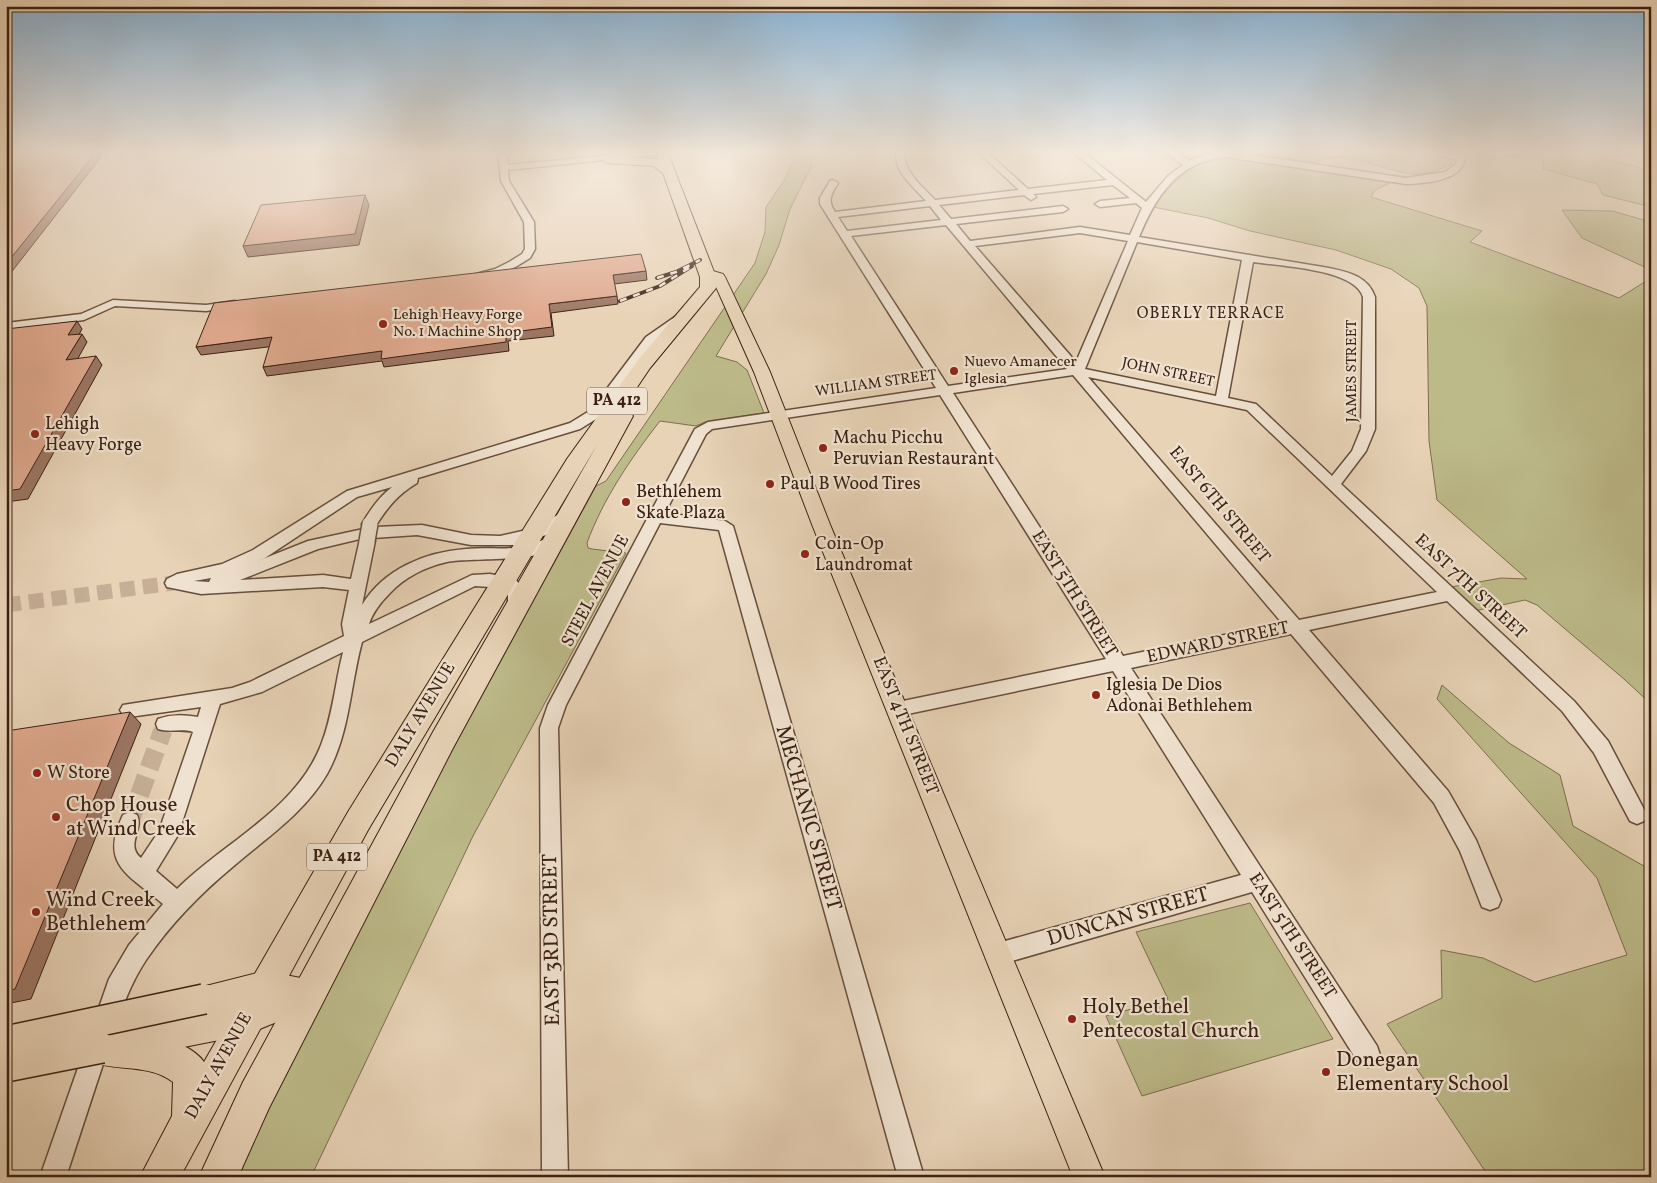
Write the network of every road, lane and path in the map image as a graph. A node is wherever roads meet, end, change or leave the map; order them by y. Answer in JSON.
{"nodes":[{"id":1,"x":520,"y":206,"type":"edge"},
{"id":2,"x":684,"y":206,"type":"edge"},
{"id":3,"x":689,"y":206,"type":"edge"},
{"id":4,"x":828,"y":206,"type":"edge"},
{"id":5,"x":906,"y":206,"type":"edge"},
{"id":6,"x":936,"y":206,"type":"edge"},
{"id":7,"x":1041,"y":206,"type":"edge"},
{"id":8,"x":1147,"y":207,"type":"edge"},
{"id":9,"x":1063,"y":209,"type":"dead end"},
{"id":10,"x":1046,"y":211,"type":"junction"},
{"id":11,"x":832,"y":215,"type":"junction"},
{"id":12,"x":949,"y":222,"type":"junction"},
{"id":13,"x":844,"y":234,"type":"junction"},
{"id":14,"x":1134,"y":239,"type":"junction"},
{"id":15,"x":968,"y":244,"type":"junction"},
{"id":16,"x":1248,"y":258,"type":"junction"},
{"id":17,"x":708,"y":262,"type":"junction"},
{"id":18,"x":468,"y":278,"type":"edge"},
{"id":19,"x":113,"y":303,"type":"joint"},
{"id":20,"x":245,"y":303,"type":"edge"},
{"id":21,"x":692,"y":308,"type":"junction"},
{"id":22,"x":6,"y":327,"type":"edge"},
{"id":23,"x":1078,"y":371,"type":"junction"},
{"id":24,"x":944,"y":390,"type":"junction"},
{"id":25,"x":1221,"y":400,"type":"junction"},
{"id":26,"x":1251,"y":407,"type":"joint"},
{"id":27,"x":778,"y":415,"type":"junction"},
{"id":28,"x":441,"y":467,"type":"junction"},
{"id":29,"x":1333,"y":484,"type":"junction"},
{"id":30,"x":655,"y":517,"type":"junction"},
{"id":31,"x":535,"y":544,"type":"junction"},
{"id":32,"x":182,"y":582,"type":"junction"},
{"id":33,"x":358,"y":585,"type":"junction"},
{"id":34,"x":510,"y":594,"type":"junction"},
{"id":35,"x":1450,"y":595,"type":"junction"},
{"id":36,"x":1296,"y":627,"type":"junction"},
{"id":37,"x":354,"y":639,"type":"junction"},
{"id":38,"x":1118,"y":664,"type":"junction"},
{"id":39,"x":213,"y":698,"type":"junction"},
{"id":40,"x":172,"y":704,"type":"junction"},
{"id":41,"x":557,"y":705,"type":"joint"},
{"id":42,"x":898,"y":709,"type":"junction"},
{"id":43,"x":164,"y":727,"type":"junction"},
{"id":44,"x":202,"y":732,"type":"junction"},
{"id":45,"x":1637,"y":815,"type":"dead end"},
{"id":46,"x":130,"y":821,"type":"tunnel mouth"},
{"id":47,"x":143,"y":872,"type":"junction"},
{"id":48,"x":1257,"y":880,"type":"junction"},
{"id":49,"x":1490,"y":900,"type":"dead end"},
{"id":50,"x":177,"y":902,"type":"junction"},
{"id":51,"x":998,"y":954,"type":"junction"},
{"id":52,"x":265,"y":985,"type":"junction"},
{"id":53,"x":311,"y":994,"type":"junction"},
{"id":54,"x":245,"y":1020,"type":"junction"},
{"id":55,"x":6,"y":1041,"type":"edge"},
{"id":56,"x":102,"y":1048,"type":"junction"},
{"id":57,"x":1368,"y":1055,"type":"dead end"},
{"id":58,"x":6,"y":1068,"type":"edge"},
{"id":59,"x":189,"y":1120,"type":"junction"},
{"id":60,"x":53,"y":1177,"type":"edge"},
{"id":61,"x":159,"y":1177,"type":"edge"},
{"id":62,"x":218,"y":1177,"type":"edge"},
{"id":63,"x":555,"y":1177,"type":"edge"},
{"id":64,"x":910,"y":1177,"type":"edge"},
{"id":65,"x":1089,"y":1177,"type":"edge"}],
"edges":[{"from":1,"to":18,"type":"street"},
{"from":2,"to":17,"type":"highway","name":"EAST 4TH STREET"},
{"from":3,"to":17,"type":"highway","name":"EAST 4TH STREET"},
{"from":4,"to":11,"type":"street","name":"EAST 5TH STREET"},
{"from":5,"to":11,"type":"street"},
{"from":6,"to":12,"type":"street","name":"EAST 6TH STREET"},
{"from":7,"to":10,"type":"street"},
{"from":8,"to":14,"type":"street"},
{"from":9,"to":10,"type":"street"},
{"from":10,"to":12,"type":"street"},
{"from":11,"to":13,"type":"street","name":"EAST 5TH STREET"},
{"from":12,"to":13,"type":"street"},
{"from":12,"to":15,"type":"street","name":"EAST 6TH STREET"},
{"from":13,"to":24,"type":"street","name":"EAST 5TH STREET"},
{"from":14,"to":15,"type":"street"},
{"from":14,"to":16,"type":"street"},
{"from":14,"to":23,"type":"street"},
{"from":15,"to":23,"type":"street","name":"EAST 6TH STREET"},
{"from":16,"to":25,"type":"street"},
{"from":16,"to":29,"type":"street","name":"JAMES STREET"},
{"from":17,"to":21,"type":"highway","name":"DALY AVENUE","number":"PA 412"},
{"from":17,"to":27,"type":"main road","name":"EAST 4TH STREET"},
{"from":17,"to":31,"type":"highway","name":"DALY AVENUE","number":"PA 412"},
{"from":19,"to":20,"type":"street"},
{"from":19,"to":22,"type":"street"},
{"from":21,"to":28,"type":"street"},
{"from":21,"to":31,"type":"highway","name":"DALY AVENUE","number":"PA 412"},
{"from":23,"to":24,"type":"street","name":"WILLIAM STREET"},
{"from":23,"to":25,"type":"street","name":"JOHN STREET"},
{"from":23,"to":36,"type":"street","name":"EAST 6TH STREET"},
{"from":24,"to":27,"type":"street","name":"WILLIAM STREET"},
{"from":24,"to":38,"type":"street","name":"EAST 5TH STREET"},
{"from":25,"to":26,"type":"street","name":"JOHN STREET"},
{"from":26,"to":29,"type":"street","name":"EAST 7TH STREET"},
{"from":27,"to":30,"type":"street","name":"STEEL AVENUE"},
{"from":27,"to":42,"type":"main road","name":"EAST 4TH STREET"},
{"from":28,"to":32,"type":"street"},
{"from":28,"to":33,"type":"street","bridge":true},
{"from":29,"to":35,"type":"street","name":"EAST 7TH STREET"},
{"from":30,"to":41,"type":"street","name":"STEEL AVENUE"},
{"from":30,"to":64,"type":"street","name":"MECHANIC STREET"},
{"from":31,"to":32,"type":"street"},
{"from":31,"to":34,"type":"highway","name":"DALY AVENUE","number":"PA 412"},
{"from":31,"to":34,"type":"highway","name":"DALY AVENUE","number":"PA 412"},
{"from":31,"to":37,"type":"street"},
{"from":32,"to":33,"type":"street"},
{"from":33,"to":37,"type":"street"},
{"from":34,"to":37,"type":"street"},
{"from":34,"to":52,"type":"highway","name":"DALY AVENUE","number":"PA 412"},
{"from":34,"to":53,"type":"highway","name":"DALY AVENUE","number":"PA 412"},
{"from":35,"to":36,"type":"street","name":"EDWARD STREET"},
{"from":35,"to":45,"type":"street","name":"EAST 7TH STREET"},
{"from":36,"to":38,"type":"street","name":"EDWARD STREET"},
{"from":36,"to":49,"type":"street","name":"EAST 6TH STREET"},
{"from":37,"to":39,"type":"street"},
{"from":37,"to":50,"type":"street"},
{"from":38,"to":42,"type":"street","name":"EDWARD STREET"},
{"from":38,"to":48,"type":"street","name":"EAST 5TH STREET"},
{"from":39,"to":40,"type":"street"},
{"from":39,"to":44,"type":"street"},
{"from":40,"to":43,"type":"street"},
{"from":40,"to":43,"type":"street"},
{"from":41,"to":63,"type":"street","name":"EAST 3RD STREET"},
{"from":42,"to":51,"type":"main road","name":"EAST 4TH STREET"},
{"from":43,"to":44,"type":"street"},
{"from":44,"to":47,"type":"street"},
{"from":46,"to":47,"type":"street"},
{"from":47,"to":50,"type":"street"},
{"from":48,"to":51,"type":"street","name":"DUNCAN STREET"},
{"from":48,"to":57,"type":"street","name":"EAST 5TH STREET"},
{"from":50,"to":60,"type":"street"},
{"from":51,"to":65,"type":"main road","name":"EAST 4TH STREET"},
{"from":52,"to":53,"type":"main road"},
{"from":52,"to":54,"type":"highway","name":"DALY AVENUE","number":"PA 412"},
{"from":52,"to":55,"type":"main road","bridge":true},
{"from":53,"to":54,"type":"main road"},
{"from":53,"to":62,"type":"highway","name":"DALY AVENUE","number":"PA 412"},
{"from":54,"to":56,"type":"main road"},
{"from":54,"to":59,"type":"highway","name":"DALY AVENUE","number":"PA 412"},
{"from":56,"to":58,"type":"main road","bridge":true},
{"from":56,"to":59,"type":"highway"},
{"from":59,"to":61,"type":"highway","name":"DALY AVENUE","number":"PA 412"}]}
